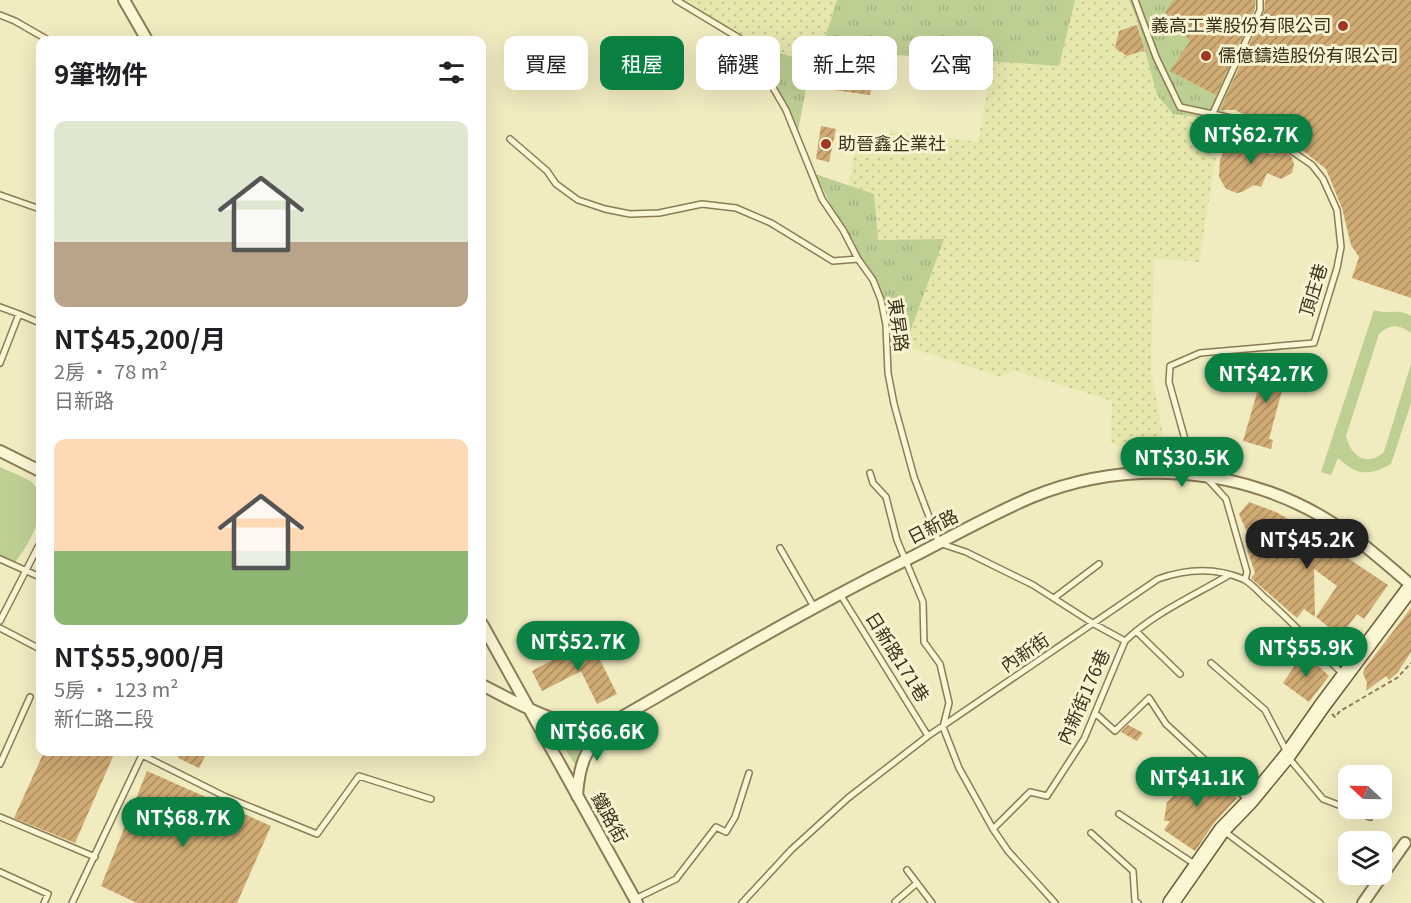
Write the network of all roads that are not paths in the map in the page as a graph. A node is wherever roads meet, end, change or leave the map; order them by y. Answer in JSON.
{"nodes":[{"id":1,"x":124,"y":0,"type":"edge"},
{"id":2,"x":676,"y":0,"type":"edge"},
{"id":3,"x":1135,"y":0,"type":"edge"},
{"id":4,"x":1260,"y":0,"type":"edge"},
{"id":5,"x":0,"y":15,"type":"edge"},
{"id":6,"x":41,"y":36,"type":"edge"},
{"id":7,"x":145,"y":36,"type":"edge"},
{"id":8,"x":1213,"y":113,"type":"junction"},
{"id":9,"x":510,"y":139,"type":"dead end"},
{"id":10,"x":0,"y":195,"type":"edge"},
{"id":11,"x":36,"y":208,"type":"edge"},
{"id":12,"x":858,"y":259,"type":"junction"},
{"id":13,"x":0,"y":307,"type":"edge"},
{"id":14,"x":19,"y":314,"type":"junction"},
{"id":15,"x":36,"y":321,"type":"edge"},
{"id":16,"x":0,"y":363,"type":"edge"},
{"id":17,"x":0,"y":451,"type":"edge"},
{"id":18,"x":36,"y":469,"type":"edge"},
{"id":19,"x":870,"y":473,"type":"dead end"},
{"id":20,"x":1206,"y":476,"type":"junction"},
{"id":21,"x":939,"y":543,"type":"junction"},
{"id":22,"x":780,"y":548,"type":"dead end"},
{"id":23,"x":36,"y":551,"type":"edge"},
{"id":24,"x":0,"y":559,"type":"edge"},
{"id":25,"x":906,"y":559,"type":"junction"},
{"id":26,"x":1099,"y":564,"type":"dead end"},
{"id":27,"x":26,"y":570,"type":"junction"},
{"id":28,"x":36,"y":575,"type":"edge"},
{"id":29,"x":1229,"y":575,"type":"junction"},
{"id":30,"x":1245,"y":580,"type":"junction"},
{"id":31,"x":1411,"y":586,"type":"edge"},
{"id":32,"x":840,"y":594,"type":"junction"},
{"id":33,"x":1054,"y":598,"type":"junction"},
{"id":34,"x":0,"y":604,"type":"edge"},
{"id":35,"x":7,"y":607,"type":"junction"},
{"id":36,"x":814,"y":607,"type":"junction"},
{"id":37,"x":0,"y":621,"type":"edge"},
{"id":38,"x":1094,"y":624,"type":"junction"},
{"id":39,"x":0,"y":628,"type":"edge"},
{"id":40,"x":486,"y":631,"type":"edge"},
{"id":41,"x":1136,"y":631,"type":"junction"},
{"id":42,"x":1125,"y":641,"type":"junction"},
{"id":43,"x":36,"y":647,"type":"edge"},
{"id":44,"x":1211,"y":663,"type":"dead end"},
{"id":45,"x":1180,"y":674,"type":"dead end"},
{"id":46,"x":1344,"y":675,"type":"junction"},
{"id":47,"x":486,"y":687,"type":"edge"},
{"id":48,"x":30,"y":697,"type":"dead end"},
{"id":49,"x":528,"y":709,"type":"junction"},
{"id":50,"x":1095,"y":713,"type":"junction"},
{"id":51,"x":608,"y":725,"type":"junction"},
{"id":52,"x":943,"y":727,"type":"junction"},
{"id":53,"x":928,"y":736,"type":"junction"},
{"id":54,"x":1288,"y":755,"type":"junction"},
{"id":55,"x":142,"y":756,"type":"edge"},
{"id":56,"x":149,"y":756,"type":"edge"},
{"id":57,"x":0,"y":764,"type":"edge"},
{"id":58,"x":749,"y":773,"type":"dead end"},
{"id":59,"x":577,"y":796,"type":"junction"},
{"id":60,"x":431,"y":800,"type":"dead end"},
{"id":61,"x":1250,"y":801,"type":"junction"},
{"id":62,"x":1338,"y":805,"type":"edge"},
{"id":63,"x":1119,"y":814,"type":"dead end"},
{"id":64,"x":0,"y":817,"type":"edge"},
{"id":65,"x":993,"y":829,"type":"junction"},
{"id":66,"x":1222,"y":830,"type":"junction"},
{"id":67,"x":1091,"y":833,"type":"dead end"},
{"id":68,"x":1406,"y":843,"type":"dead end"},
{"id":69,"x":95,"y":857,"type":"junction"},
{"id":70,"x":1197,"y":866,"type":"junction"},
{"id":71,"x":907,"y":870,"type":"dead end"},
{"id":72,"x":0,"y":872,"type":"edge"},
{"id":73,"x":917,"y":883,"type":"junction"},
{"id":74,"x":636,"y":901,"type":"edge"},
{"id":75,"x":895,"y":902,"type":"edge"},
{"id":76,"x":44,"y":903,"type":"edge"},
{"id":77,"x":72,"y":903,"type":"edge"},
{"id":78,"x":742,"y":903,"type":"edge"},
{"id":79,"x":932,"y":903,"type":"edge"},
{"id":80,"x":1055,"y":903,"type":"edge"},
{"id":81,"x":1138,"y":903,"type":"edge"},
{"id":82,"x":1171,"y":903,"type":"edge"},
{"id":83,"x":1320,"y":903,"type":"edge"},
{"id":84,"x":1363,"y":903,"type":"edge"}],
"edges":[{"from":1,"to":7,"type":"street"},
{"from":2,"to":12,"type":"lane","name":"東昇路"},
{"from":3,"to":8,"type":"lane","name":"頂庄巷"},
{"from":4,"to":8,"type":"lane"},
{"from":5,"to":6,"type":"lane"},
{"from":8,"to":20,"type":"lane","name":"頂庄巷"},
{"from":9,"to":12,"type":"lane"},
{"from":10,"to":11,"type":"lane"},
{"from":12,"to":21,"type":"lane","name":"東昇路"},
{"from":13,"to":14,"type":"lane"},
{"from":14,"to":15,"type":"lane"},
{"from":14,"to":16,"type":"lane"},
{"from":17,"to":18,"type":"street"},
{"from":19,"to":25,"type":"lane"},
{"from":20,"to":21,"type":"street","name":"日新路"},
{"from":20,"to":30,"type":"lane","name":"頂庄巷"},
{"from":20,"to":31,"type":"street","name":"日新路"},
{"from":21,"to":25,"type":"street","name":"日新路"},
{"from":21,"to":33,"type":"lane"},
{"from":22,"to":36,"type":"lane"},
{"from":23,"to":27,"type":"lane"},
{"from":24,"to":27,"type":"lane"},
{"from":25,"to":32,"type":"street","name":"日新路"},
{"from":25,"to":52,"type":"lane"},
{"from":26,"to":33,"type":"lane"},
{"from":27,"to":28,"type":"lane"},
{"from":27,"to":35,"type":"lane"},
{"from":29,"to":30,"type":"lane","name":"內新街"},
{"from":29,"to":38,"type":"lane","name":"內新街"},
{"from":29,"to":41,"type":"lane","name":"內新街176巷"},
{"from":30,"to":46,"type":"lane","name":"內新街"},
{"from":31,"to":46,"type":"street"},
{"from":32,"to":36,"type":"street","name":"日新路"},
{"from":32,"to":53,"type":"lane","name":"日新路171巷"},
{"from":33,"to":38,"type":"lane"},
{"from":34,"to":35,"type":"lane"},
{"from":35,"to":37,"type":"lane"},
{"from":36,"to":51,"type":"street","name":"日新路"},
{"from":38,"to":42,"type":"lane","name":"內新街176巷"},
{"from":38,"to":52,"type":"lane","name":"內新街"},
{"from":39,"to":43,"type":"lane"},
{"from":40,"to":49,"type":"street","name":"鐵路街"},
{"from":41,"to":42,"type":"lane","name":"內新街176巷"},
{"from":41,"to":45,"type":"lane"},
{"from":42,"to":50,"type":"lane","name":"內新街176巷"},
{"from":44,"to":54,"type":"lane"},
{"from":46,"to":54,"type":"street"},
{"from":47,"to":49,"type":"street","name":"日新路"},
{"from":48,"to":57,"type":"lane"},
{"from":49,"to":51,"type":"street","name":"日新路"},
{"from":49,"to":59,"type":"street","name":"鐵路街"},
{"from":50,"to":61,"type":"lane"},
{"from":50,"to":65,"type":"lane","name":"內新街176巷"},
{"from":51,"to":59,"type":"street"},
{"from":52,"to":53,"type":"lane","name":"內新街"},
{"from":52,"to":65,"type":"lane"},
{"from":53,"to":78,"type":"lane","name":"內新街"},
{"from":54,"to":61,"type":"street"},
{"from":54,"to":62,"type":"lane"},
{"from":55,"to":69,"type":"lane"},
{"from":56,"to":60,"type":"lane"},
{"from":58,"to":74,"type":"lane"},
{"from":59,"to":74,"type":"street","name":"鐵路街"},
{"from":61,"to":66,"type":"street"},
{"from":63,"to":70,"type":"lane"},
{"from":64,"to":69,"type":"lane"},
{"from":65,"to":80,"type":"lane"},
{"from":66,"to":70,"type":"street"},
{"from":66,"to":83,"type":"lane"},
{"from":67,"to":81,"type":"lane"},
{"from":68,"to":84,"type":"street"},
{"from":69,"to":77,"type":"lane"},
{"from":70,"to":82,"type":"street"},
{"from":71,"to":73,"type":"lane"},
{"from":72,"to":76,"type":"lane"},
{"from":73,"to":75,"type":"lane"},
{"from":73,"to":79,"type":"lane"}]}
